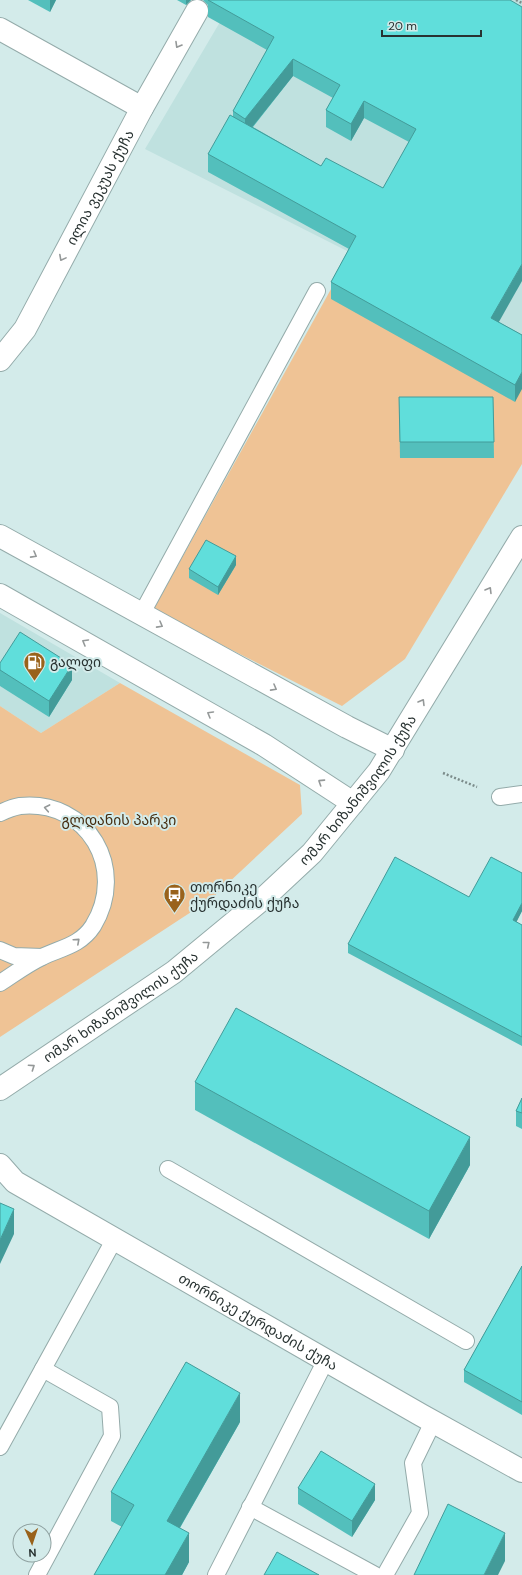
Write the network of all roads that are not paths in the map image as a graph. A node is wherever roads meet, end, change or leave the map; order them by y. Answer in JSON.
{"nodes":[{"id":1,"x":197,"y":12,"type":"dead end"},
{"id":2,"x":0,"y":29,"type":"edge"},
{"id":3,"x":142,"y":108,"type":"junction"},
{"id":4,"x":318,"y":291,"type":"dead end"},
{"id":5,"x":0,"y":360,"type":"edge"},
{"id":6,"x":0,"y":536,"type":"edge"},
{"id":7,"x":522,"y":537,"type":"edge"},
{"id":8,"x":0,"y":595,"type":"edge"},
{"id":9,"x":141,"y":615,"type":"junction"},
{"id":10,"x":393,"y":750,"type":"junction"},
{"id":11,"x":522,"y":794,"type":"edge"},
{"id":12,"x":500,"y":797,"type":"road end"},
{"id":13,"x":353,"y":803,"type":"junction"},
{"id":14,"x":0,"y":813,"type":"edge"},
{"id":15,"x":0,"y":950,"type":"edge"},
{"id":16,"x":42,"y":957,"type":"junction"},
{"id":17,"x":0,"y":983,"type":"edge"},
{"id":18,"x":0,"y":1089,"type":"edge"},
{"id":19,"x":0,"y":1165,"type":"edge"},
{"id":20,"x":168,"y":1169,"type":"dead end"},
{"id":21,"x":114,"y":1240,"type":"junction"},
{"id":22,"x":466,"y":1341,"type":"dead end"},
{"id":23,"x":326,"y":1360,"type":"junction"},
{"id":24,"x":43,"y":1369,"type":"junction"},
{"id":25,"x":433,"y":1422,"type":"junction"},
{"id":26,"x":0,"y":1447,"type":"edge"},
{"id":27,"x":522,"y":1471,"type":"edge"},
{"id":28,"x":250,"y":1507,"type":"junction"},
{"id":29,"x":37,"y":1575,"type":"edge"},
{"id":30,"x":216,"y":1575,"type":"edge"},
{"id":31,"x":374,"y":1575,"type":"edge"},
{"id":32,"x":386,"y":1575,"type":"edge"}],
"edges":[{"from":1,"to":3,"type":"street","name":"ილია ვეკუას ქუჩა","one_way":true},
{"from":2,"to":3,"type":"street"},
{"from":3,"to":5,"type":"street","name":"ილია ვეკუას ქუჩა","one_way":true},
{"from":4,"to":9,"type":"lane"},
{"from":6,"to":9,"type":"street","one_way":true},
{"from":10,"to":7,"type":"street","name":"ომარ ხიზანიშვილის ქუჩა","one_way":true},
{"from":13,"to":8,"type":"street","one_way":true},
{"from":9,"to":10,"type":"street","one_way":true},
{"from":10,"to":13,"type":"street","name":"ომარ ხიზანიშვილის ქუჩა"},
{"from":11,"to":12,"type":"lane"},
{"from":18,"to":13,"type":"street","name":"ომარ ხიზანიშვილის ქუჩა","one_way":true},
{"from":16,"to":14,"type":"lane","one_way":true},
{"from":15,"to":16,"type":"lane"},
{"from":16,"to":17,"type":"lane"},
{"from":19,"to":21,"type":"street","name":"თორნიკე ქურდაძის ქუჩა"},
{"from":20,"to":22,"type":"lane"},
{"from":21,"to":23,"type":"street","name":"თორნიკე ქურდაძის ქუჩა"},
{"from":21,"to":24,"type":"lane"},
{"from":23,"to":25,"type":"street","name":"თორნიკე ქურდაძის ქუჩა"},
{"from":23,"to":28,"type":"lane"},
{"from":24,"to":26,"type":"lane"},
{"from":24,"to":29,"type":"lane"},
{"from":25,"to":27,"type":"street","name":"თორნიკე ქურდაძის ქუჩა"},
{"from":25,"to":32,"type":"lane"},
{"from":28,"to":30,"type":"lane"},
{"from":28,"to":31,"type":"lane"}]}
